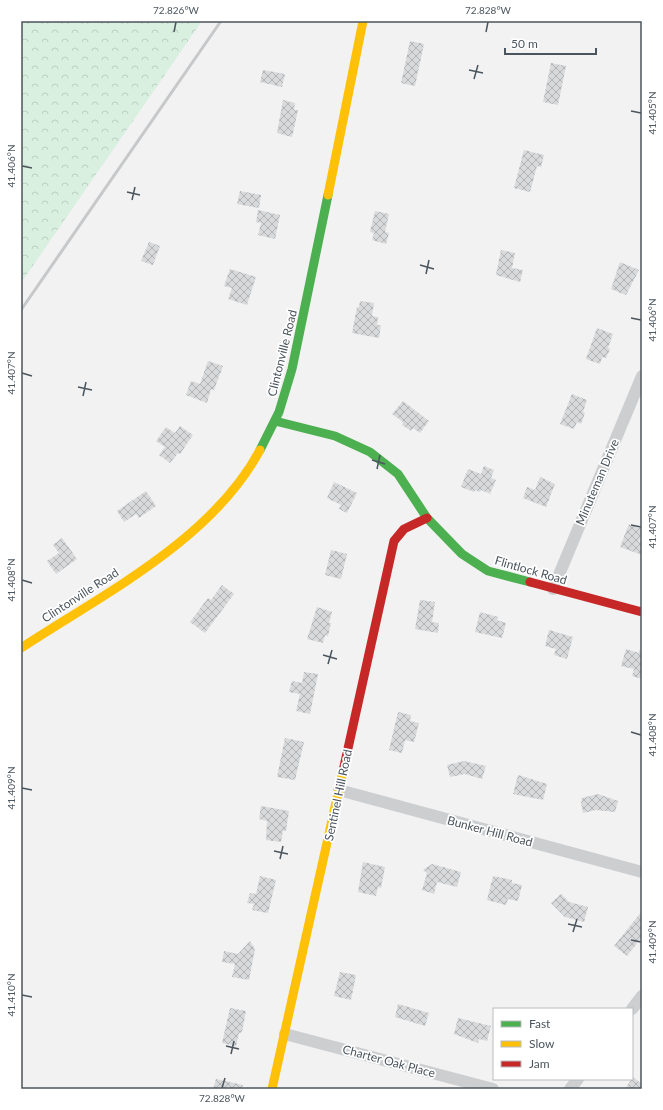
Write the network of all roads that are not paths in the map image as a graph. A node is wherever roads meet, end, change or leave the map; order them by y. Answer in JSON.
{"nodes":[{"id":1,"x":363,"y":21,"type":"edge"},
{"id":2,"x":642,"y":376,"type":"edge"},
{"id":3,"x":275,"y":421,"type":"junction"},
{"id":4,"x":427,"y":518,"type":"junction"},
{"id":5,"x":553,"y":589,"type":"junction"},
{"id":6,"x":642,"y":612,"type":"edge"},
{"id":7,"x":21,"y":648,"type":"edge"},
{"id":8,"x":339,"y":790,"type":"junction"},
{"id":9,"x":642,"y":872,"type":"edge"},
{"id":10,"x":642,"y":996,"type":"edge"},
{"id":11,"x":633,"y":1008,"type":"edge"},
{"id":12,"x":285,"y":1034,"type":"junction"},
{"id":13,"x":577,"y":1080,"type":"edge"},
{"id":14,"x":272,"y":1089,"type":"edge"},
{"id":15,"x":493,"y":1089,"type":"edge"},
{"id":16,"x":570,"y":1089,"type":"edge"}],
"edges":[{"from":1,"to":3,"type":"street","name":"Clintonville Road"},
{"from":2,"to":5,"type":"street","name":"Minuteman Drive"},
{"from":3,"to":4,"type":"street","name":"Flintlock Road"},
{"from":3,"to":7,"type":"street","name":"Clintonville Road"},
{"from":4,"to":5,"type":"street","name":"Flintlock Road"},
{"from":4,"to":8,"type":"street","name":"Sentinel Hill Road"},
{"from":5,"to":6,"type":"street","name":"Flintlock Road"},
{"from":8,"to":9,"type":"street","name":"Bunker Hill Road"},
{"from":8,"to":12,"type":"street","name":"Sentinel Hill Road"},
{"from":10,"to":11,"type":"street"},
{"from":12,"to":14,"type":"street","name":"Sentinel Hill Road"},
{"from":12,"to":15,"type":"street","name":"Charter Oak Place"},
{"from":13,"to":16,"type":"street"}]}
